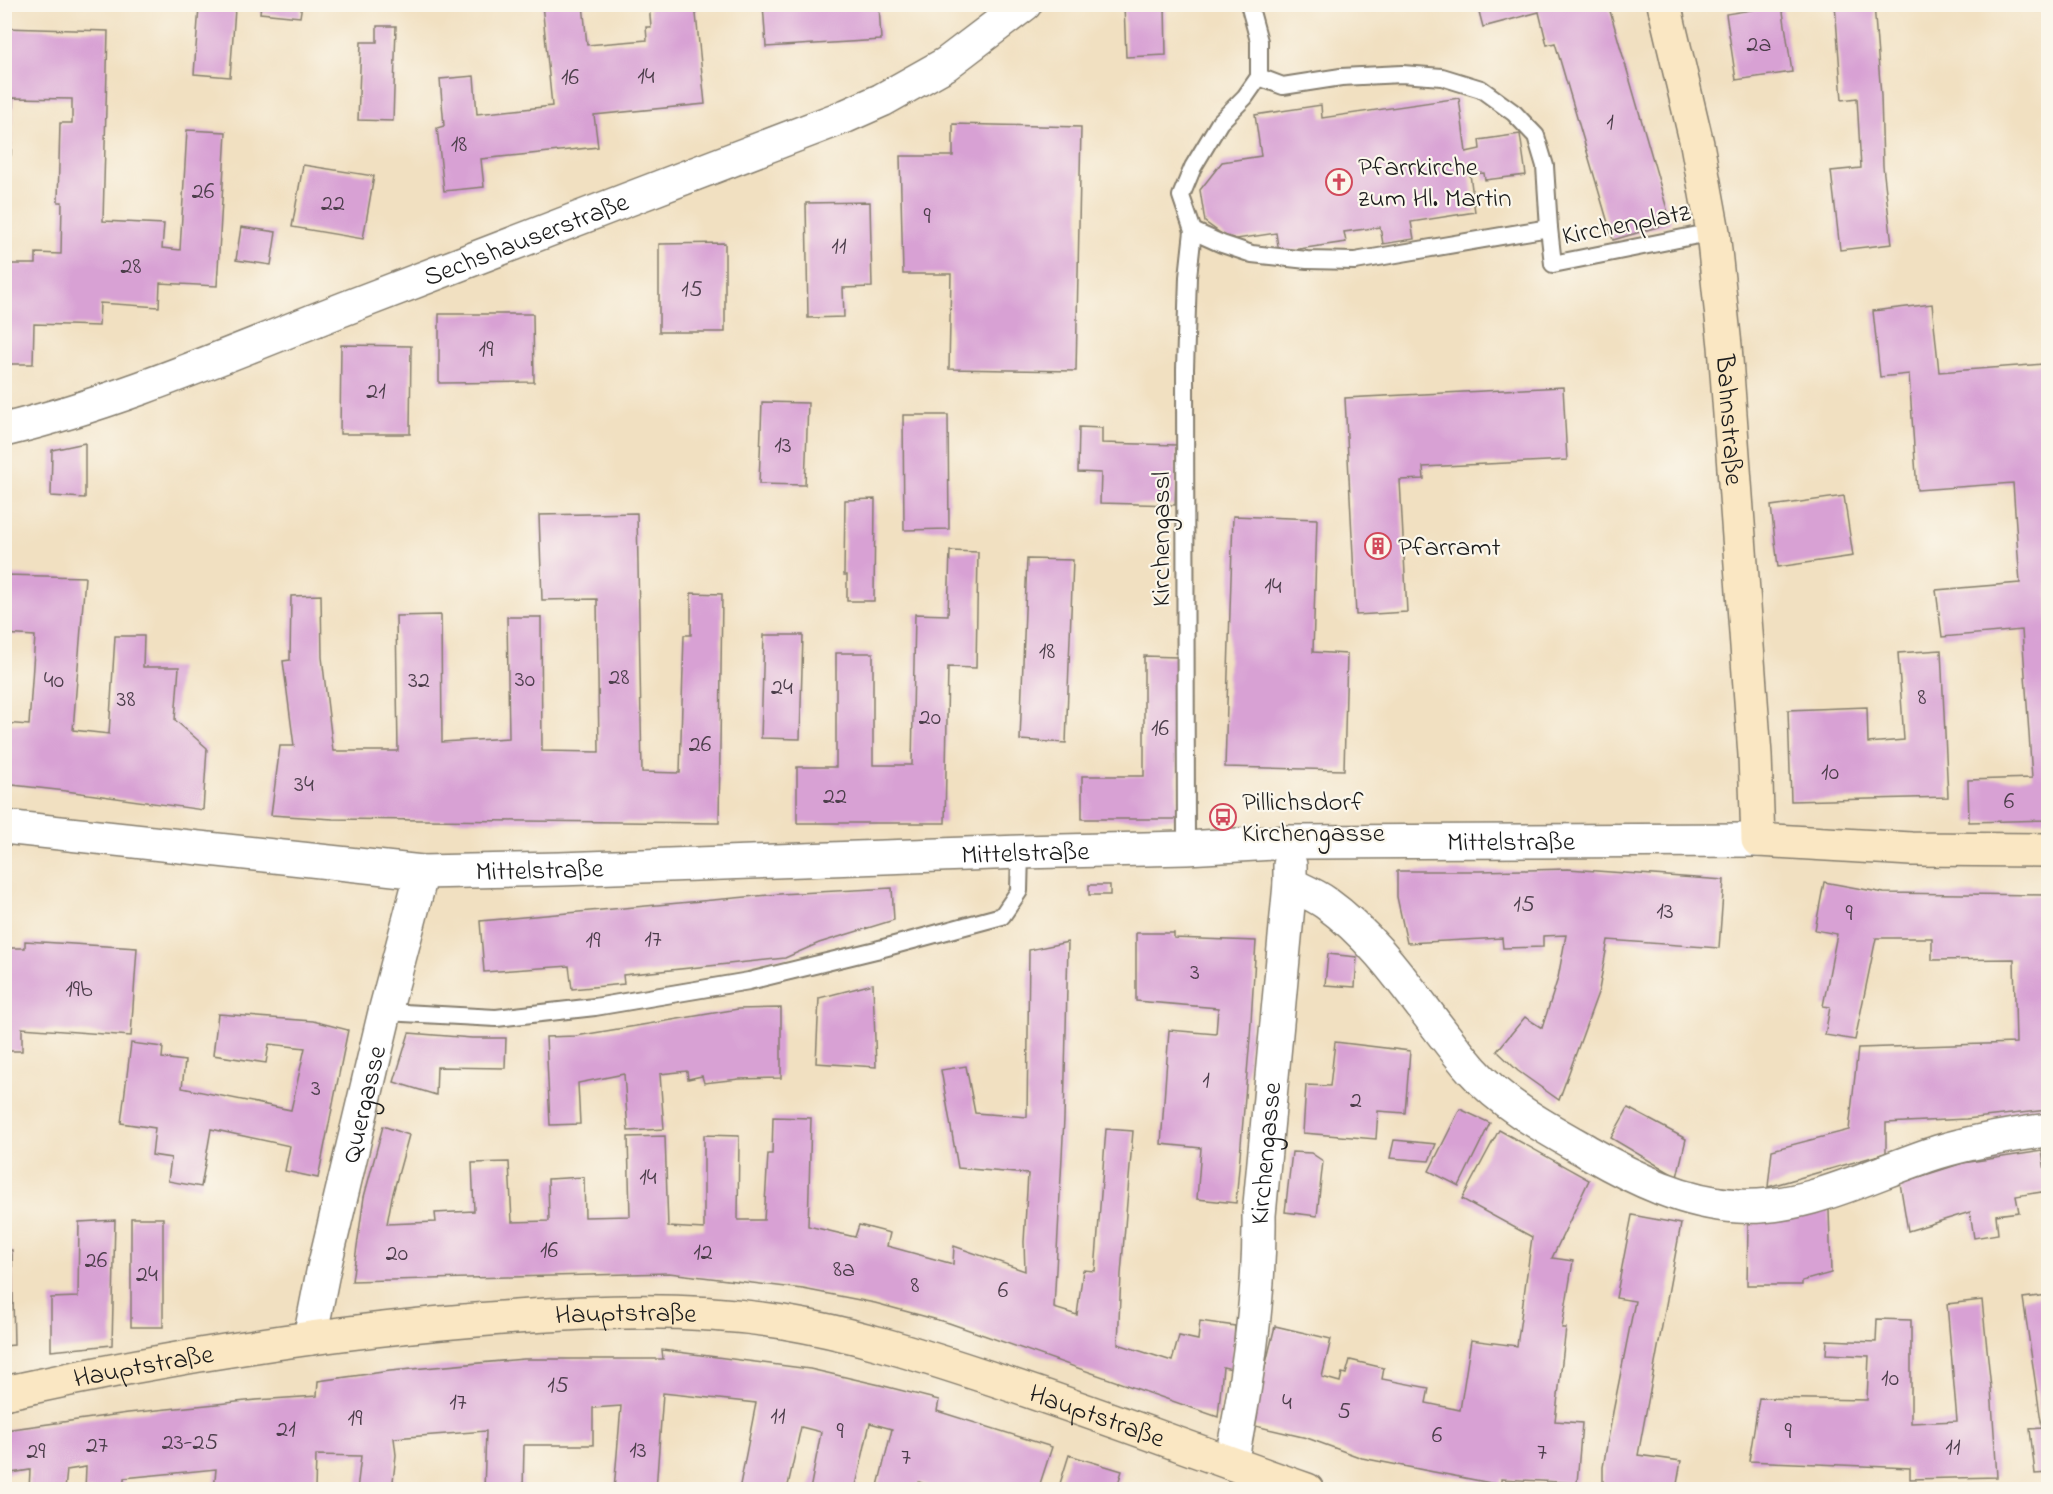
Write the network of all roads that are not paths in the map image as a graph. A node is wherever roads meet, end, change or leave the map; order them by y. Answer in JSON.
{"nodes":[{"id":1,"x":1025,"y":4,"type":"edge"},
{"id":2,"x":1249,"y":4,"type":"edge"},
{"id":3,"x":1664,"y":4,"type":"edge"},
{"id":4,"x":1259,"y":77,"type":"junction"},
{"id":5,"x":1549,"y":228,"type":"junction"},
{"id":6,"x":1193,"y":231,"type":"junction"},
{"id":7,"x":1713,"y":232,"type":"junction"},
{"id":8,"x":4,"y":430,"type":"edge"},
{"id":9,"x":4,"y":827,"type":"edge"},
{"id":10,"x":1758,"y":840,"type":"junction"},
{"id":11,"x":1290,"y":842,"type":"junction"},
{"id":12,"x":1186,"y":848,"type":"junction"},
{"id":13,"x":2049,"y":850,"type":"edge"},
{"id":14,"x":1020,"y":852,"type":"junction"},
{"id":15,"x":422,"y":872,"type":"junction"},
{"id":16,"x":1290,"y":884,"type":"junction"},
{"id":17,"x":385,"y":1011,"type":"junction"},
{"id":18,"x":2049,"y":1130,"type":"edge"},
{"id":19,"x":310,"y":1338,"type":"junction"},
{"id":20,"x":4,"y":1393,"type":"edge"},
{"id":21,"x":1231,"y":1463,"type":"junction"},
{"id":22,"x":1307,"y":1490,"type":"edge"}],
"edges":[{"from":1,"to":8,"type":"street","name":"Sechshauserstraße"},
{"from":2,"to":4,"type":"lane"},
{"from":3,"to":7,"type":"main road","name":"Bahnstraße"},
{"from":4,"to":5,"type":"lane"},
{"from":4,"to":6,"type":"lane"},
{"from":5,"to":6,"type":"lane","name":"Kirchenplatz"},
{"from":5,"to":7,"type":"lane","name":"Kirchenplatz"},
{"from":6,"to":12,"type":"lane","name":"Kirchengassl"},
{"from":7,"to":10,"type":"main road","name":"Bahnstraße"},
{"from":9,"to":15,"type":"street","name":"Mittelstraße"},
{"from":10,"to":11,"type":"street","name":"Mittelstraße"},
{"from":10,"to":13,"type":"main road","name":"Mittelstraße"},
{"from":11,"to":12,"type":"street","name":"Mittelstraße"},
{"from":11,"to":16,"type":"street","name":"Kirchengasse"},
{"from":12,"to":14,"type":"street","name":"Mittelstraße"},
{"from":14,"to":15,"type":"street","name":"Mittelstraße"},
{"from":14,"to":17,"type":"lane"},
{"from":15,"to":17,"type":"street","name":"Quergasse"},
{"from":16,"to":18,"type":"street"},
{"from":16,"to":21,"type":"street","name":"Kirchengasse"},
{"from":17,"to":19,"type":"street","name":"Quergasse"},
{"from":19,"to":20,"type":"main road","name":"Hauptstraße"},
{"from":19,"to":21,"type":"main road","name":"Hauptstraße"},
{"from":21,"to":22,"type":"main road","name":"Hauptstraße"}]}
